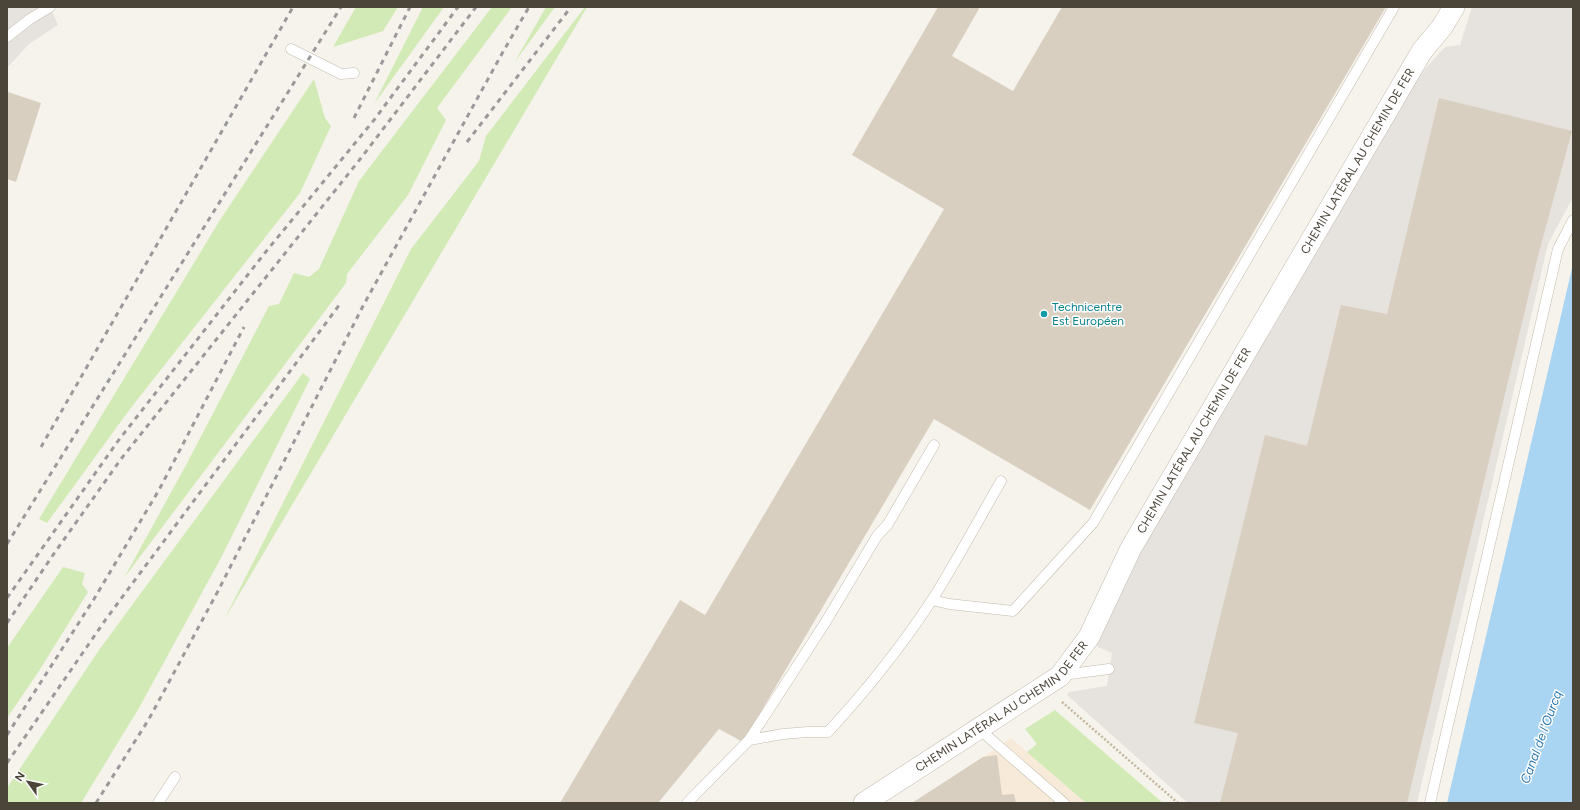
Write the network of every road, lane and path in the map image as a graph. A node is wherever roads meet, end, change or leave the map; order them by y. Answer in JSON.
{"nodes":[{"id":1,"x":50,"y":7,"type":"edge"},
{"id":2,"x":1394,"y":7,"type":"edge"},
{"id":3,"x":1454,"y":7,"type":"edge"},
{"id":4,"x":7,"y":36,"type":"edge"},
{"id":5,"x":291,"y":49,"type":"dead end"},
{"id":6,"x":354,"y":73,"type":"dead end"},
{"id":7,"x":1573,"y":220,"type":"edge"},
{"id":8,"x":934,"y":445,"type":"dead end"},
{"id":9,"x":1001,"y":482,"type":"dead end"},
{"id":10,"x":932,"y":600,"type":"junction"},
{"id":11,"x":1109,"y":669,"type":"dead end"},
{"id":12,"x":1060,"y":676,"type":"junction"},
{"id":13,"x":979,"y":729,"type":"junction"},
{"id":14,"x":749,"y":740,"type":"junction"},
{"id":15,"x":175,"y":777,"type":"dead end"},
{"id":16,"x":158,"y":803,"type":"edge"},
{"id":17,"x":687,"y":803,"type":"edge"},
{"id":18,"x":864,"y":803,"type":"edge"},
{"id":19,"x":1064,"y":803,"type":"edge"},
{"id":20,"x":1178,"y":803,"type":"edge"},
{"id":21,"x":1430,"y":803,"type":"edge"}],
"edges":[{"from":1,"to":4,"type":"lane"},
{"from":2,"to":10,"type":"lane"},
{"from":3,"to":12,"type":"street","name":"CHEMIN LATÉRAL AU CHEMIN DE FER"},
{"from":5,"to":6,"type":"lane"},
{"from":7,"to":21,"type":"lane"},
{"from":8,"to":14,"type":"lane"},
{"from":9,"to":10,"type":"lane"},
{"from":10,"to":14,"type":"lane"},
{"from":11,"to":12,"type":"lane"},
{"from":12,"to":13,"type":"street","name":"CHEMIN LATÉRAL AU CHEMIN DE FER"},
{"from":12,"to":20,"type":"path"},
{"from":13,"to":18,"type":"street","name":"CHEMIN LATÉRAL AU CHEMIN DE FER"},
{"from":13,"to":19,"type":"lane"},
{"from":14,"to":17,"type":"lane"},
{"from":15,"to":16,"type":"lane"}]}
